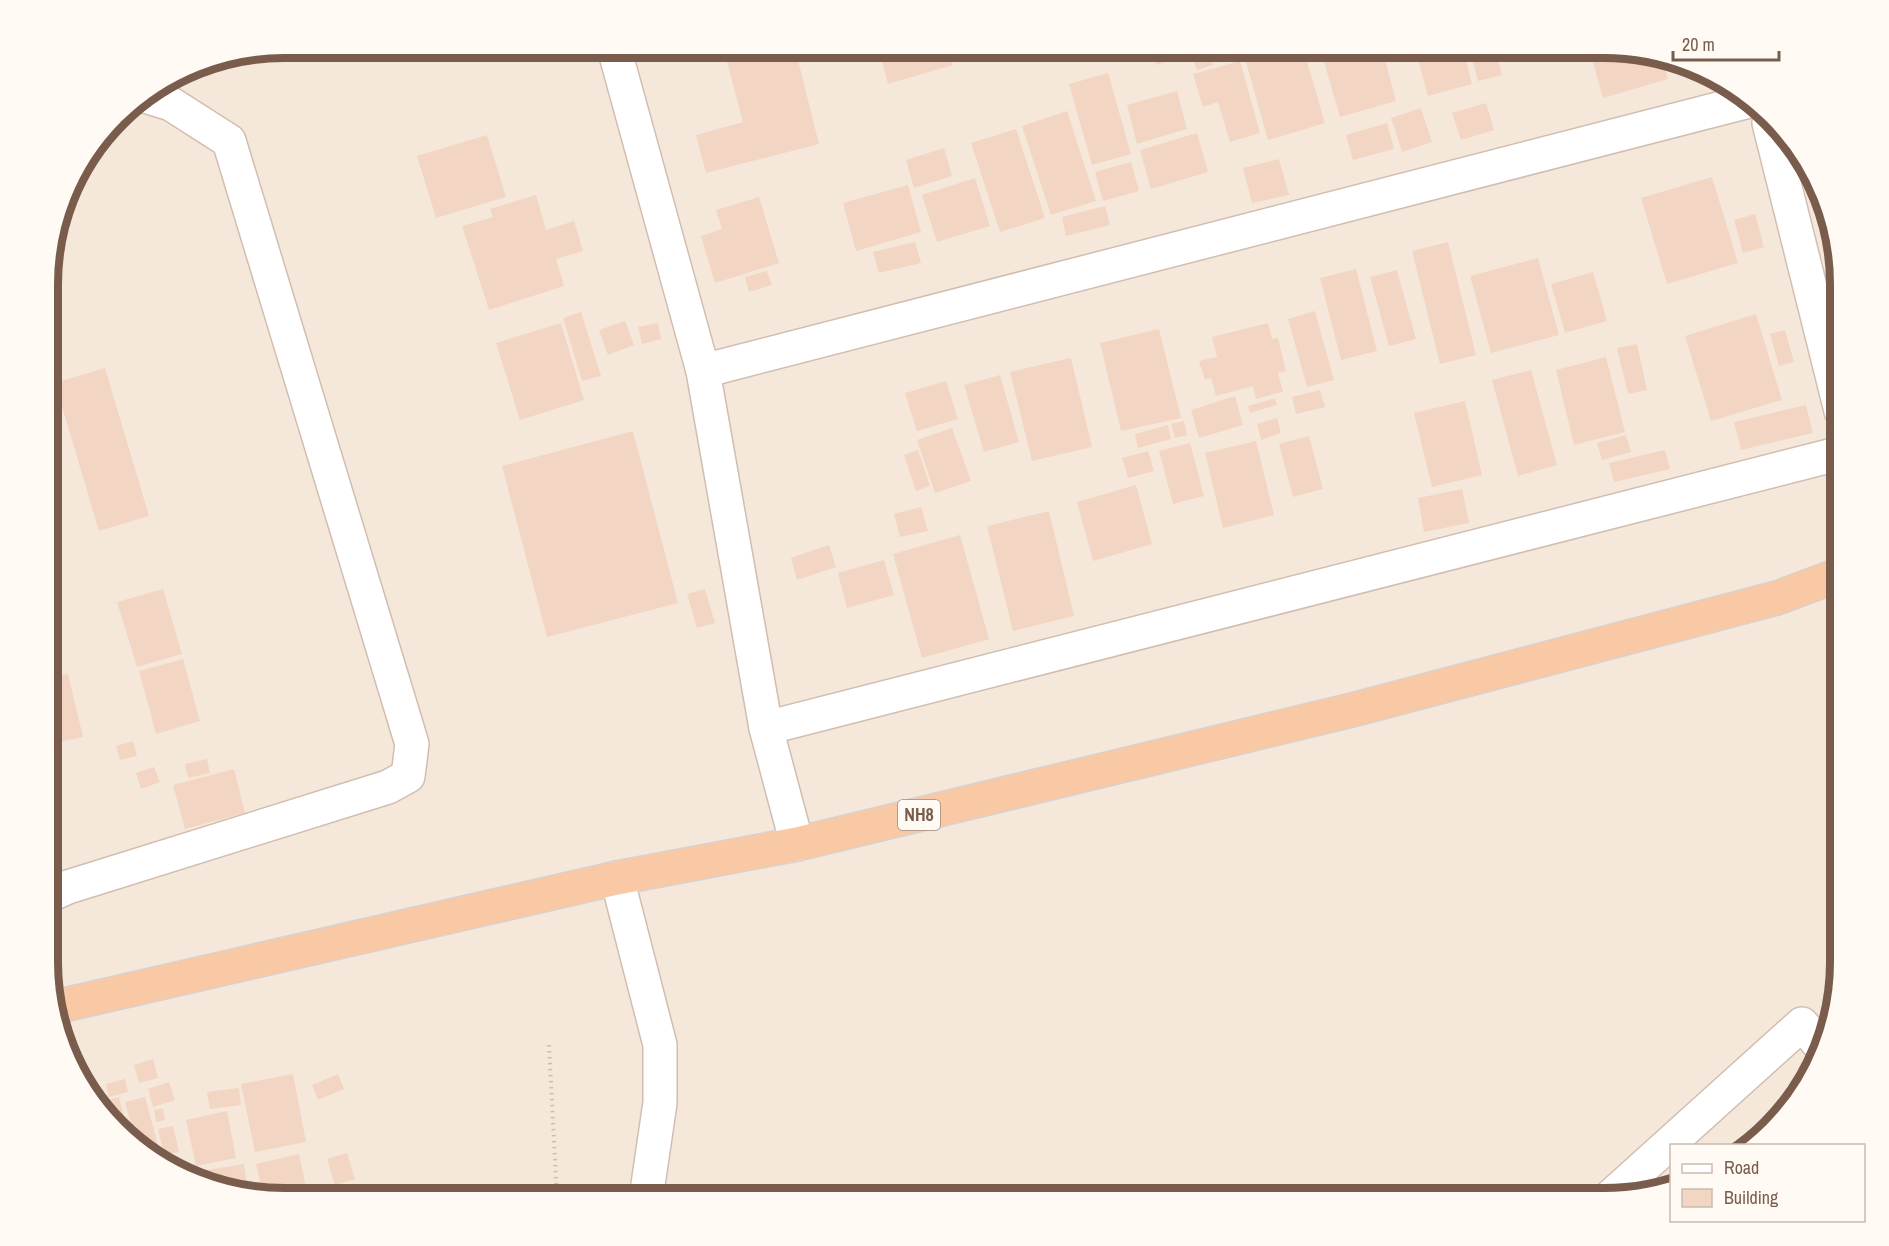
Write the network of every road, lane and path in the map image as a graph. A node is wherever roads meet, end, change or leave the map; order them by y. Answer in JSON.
{"nodes":[{"id":1,"x":617,"y":58,"type":"edge"},
{"id":2,"x":156,"y":99,"type":"edge"},
{"id":3,"x":1741,"y":104,"type":"edge"},
{"id":4,"x":1771,"y":132,"type":"edge"},
{"id":5,"x":1830,"y":370,"type":"edge"},
{"id":6,"x":703,"y":371,"type":"junction"},
{"id":7,"x":1830,"y":456,"type":"edge"},
{"id":8,"x":1830,"y":578,"type":"edge"},
{"id":9,"x":1830,"y":593,"type":"edge"},
{"id":10,"x":1777,"y":598,"type":"junction"},
{"id":11,"x":766,"y":728,"type":"junction"},
{"id":12,"x":797,"y":844,"type":"junction"},
{"id":13,"x":616,"y":878,"type":"junction"},
{"id":14,"x":58,"y":891,"type":"edge"},
{"id":15,"x":63,"y":1005,"type":"edge"},
{"id":16,"x":1816,"y":1041,"type":"edge"},
{"id":17,"x":549,"y":1045,"type":"dead end"},
{"id":18,"x":1620,"y":1187,"type":"edge"},
{"id":19,"x":556,"y":1188,"type":"edge"},
{"id":20,"x":647,"y":1188,"type":"edge"}],
"edges":[{"from":1,"to":6,"type":"street"},
{"from":2,"to":14,"type":"street"},
{"from":3,"to":6,"type":"street"},
{"from":4,"to":5,"type":"street"},
{"from":6,"to":11,"type":"street"},
{"from":7,"to":11,"type":"street"},
{"from":8,"to":10,"type":"highway","number":"NH8"},
{"from":9,"to":10,"type":"highway","number":"NH8"},
{"from":10,"to":12,"type":"highway","number":"NH8"},
{"from":11,"to":12,"type":"street"},
{"from":12,"to":13,"type":"highway","number":"NH8"},
{"from":13,"to":15,"type":"highway","number":"NH8"},
{"from":13,"to":20,"type":"street"},
{"from":16,"to":18,"type":"street"},
{"from":17,"to":19,"type":"path"}]}
